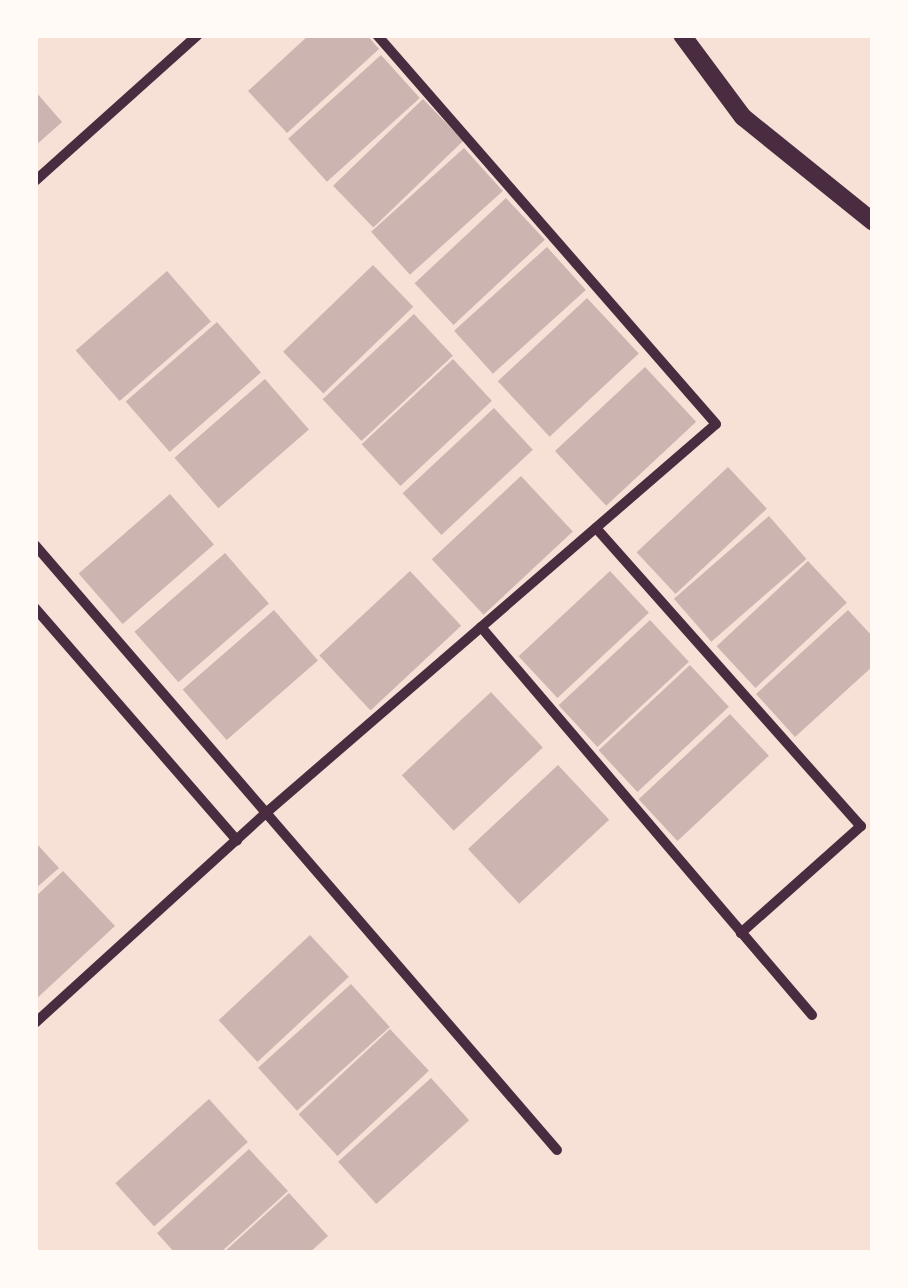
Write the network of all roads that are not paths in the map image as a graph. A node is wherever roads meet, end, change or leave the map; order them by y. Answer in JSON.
{"nodes":[{"id":1,"x":198,"y":35,"type":"edge"},
{"id":2,"x":377,"y":35,"type":"edge"},
{"id":3,"x":682,"y":35,"type":"edge"},
{"id":4,"x":35,"y":181,"type":"edge"},
{"id":5,"x":873,"y":222,"type":"edge"},
{"id":6,"x":596,"y":528,"type":"junction"},
{"id":7,"x":35,"y":545,"type":"edge"},
{"id":8,"x":35,"y":608,"type":"edge"},
{"id":9,"x":480,"y":627,"type":"junction"},
{"id":10,"x":268,"y":812,"type":"junction"},
{"id":11,"x":237,"y":840,"type":"junction"},
{"id":12,"x":741,"y":933,"type":"junction"},
{"id":13,"x":812,"y":1015,"type":"dead end"},
{"id":14,"x":35,"y":1024,"type":"edge"},
{"id":15,"x":557,"y":1150,"type":"dead end"}],
"edges":[{"from":1,"to":4,"type":"street"},
{"from":2,"to":6,"type":"street"},
{"from":3,"to":5,"type":"street"},
{"from":6,"to":9,"type":"street"},
{"from":6,"to":12,"type":"street"},
{"from":7,"to":10,"type":"street"},
{"from":8,"to":11,"type":"street"},
{"from":9,"to":10,"type":"street"},
{"from":9,"to":12,"type":"street"},
{"from":10,"to":11,"type":"street"},
{"from":10,"to":15,"type":"street"},
{"from":11,"to":14,"type":"street"},
{"from":12,"to":13,"type":"street"}]}
